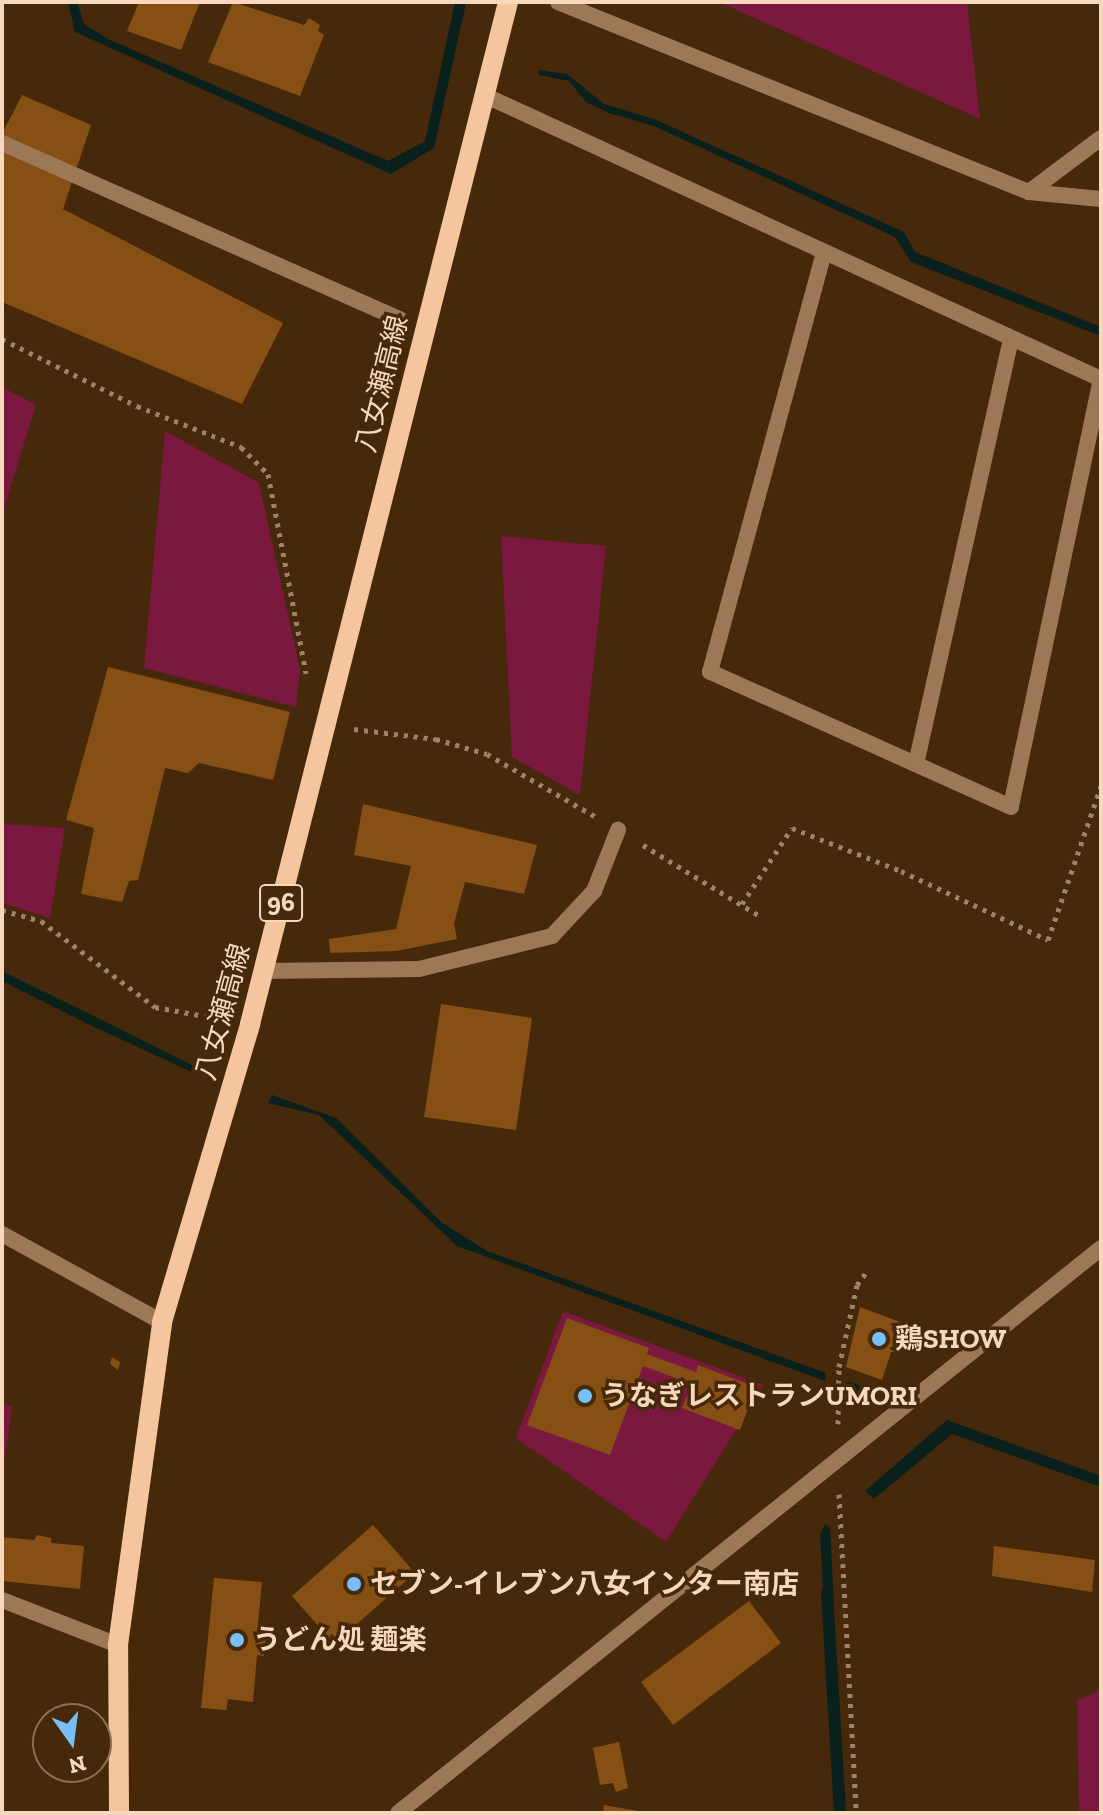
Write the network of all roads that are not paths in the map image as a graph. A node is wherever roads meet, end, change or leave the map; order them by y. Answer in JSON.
{"nodes":[{"id":1,"x":508,"y":2,"type":"edge"},
{"id":2,"x":558,"y":2,"type":"edge"},
{"id":3,"x":484,"y":95,"type":"junction"},
{"id":4,"x":1101,"y":138,"type":"edge"},
{"id":5,"x":2,"y":143,"type":"edge"},
{"id":6,"x":1029,"y":192,"type":"junction"},
{"id":7,"x":1101,"y":199,"type":"edge"},
{"id":8,"x":824,"y":252,"type":"junction"},
{"id":9,"x":401,"y":320,"type":"dead end"},
{"id":10,"x":1011,"y":338,"type":"junction"},
{"id":11,"x":916,"y":764,"type":"junction"},
{"id":12,"x":618,"y":830,"type":"road end"},
{"id":13,"x":264,"y":971,"type":"junction"},
{"id":14,"x":2,"y":1234,"type":"edge"},
{"id":15,"x":1101,"y":1248,"type":"edge"},
{"id":16,"x":162,"y":1322,"type":"junction"},
{"id":17,"x":2,"y":1600,"type":"edge"},
{"id":18,"x":118,"y":1645,"type":"junction"},
{"id":19,"x":119,"y":1813,"type":"edge"},
{"id":20,"x":398,"y":1813,"type":"edge"}],
"edges":[{"from":1,"to":3,"type":"main road","name":"八女瀬高線","number":"96"},
{"from":2,"to":6,"type":"street"},
{"from":3,"to":8,"type":"street"},
{"from":3,"to":13,"type":"main road","name":"八女瀬高線","number":"96"},
{"from":4,"to":6,"type":"street"},
{"from":5,"to":9,"type":"street"},
{"from":6,"to":7,"type":"street"},
{"from":8,"to":10,"type":"street"},
{"from":8,"to":11,"type":"street"},
{"from":10,"to":11,"type":"street"},
{"from":10,"to":11,"type":"street"},
{"from":12,"to":13,"type":"street"},
{"from":13,"to":16,"type":"main road","name":"八女瀬高線","number":"96"},
{"from":14,"to":16,"type":"street"},
{"from":15,"to":20,"type":"street"},
{"from":16,"to":18,"type":"main road","name":"八女瀬高線","number":"96"},
{"from":17,"to":18,"type":"street"},
{"from":18,"to":19,"type":"main road","name":"八女瀬高線","number":"96"}]}
